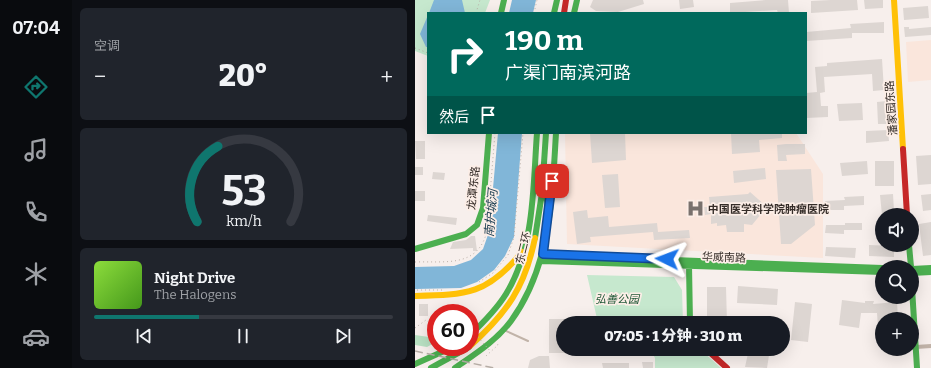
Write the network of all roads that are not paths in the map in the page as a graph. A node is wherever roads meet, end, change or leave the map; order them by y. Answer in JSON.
{"nodes":[{"id":1,"x":504,"y":0,"type":"edge"},
{"id":2,"x":557,"y":0,"type":"edge"},
{"id":3,"x":567,"y":0,"type":"edge"},
{"id":4,"x":577,"y":0,"type":"edge"},
{"id":5,"x":894,"y":0,"type":"edge"},
{"id":6,"x":501,"y":12,"type":"edge"},
{"id":7,"x":554,"y":12,"type":"edge"},
{"id":8,"x":564,"y":12,"type":"edge"},
{"id":9,"x":574,"y":12,"type":"edge"},
{"id":10,"x":489,"y":134,"type":"edge"},
{"id":11,"x":537,"y":134,"type":"edge"},
{"id":12,"x":546,"y":134,"type":"edge"},
{"id":13,"x":556,"y":134,"type":"edge"},
{"id":14,"x":542,"y":180,"type":"junction"},
{"id":15,"x":907,"y":208,"type":"edge"},
{"id":16,"x":550,"y":213,"type":"junction"},
{"id":17,"x":526,"y":246,"type":"junction"},
{"id":18,"x":415,"y":249,"type":"edge"},
{"id":19,"x":542,"y":258,"type":"junction"},
{"id":20,"x":689,"y":265,"type":"junction"},
{"id":21,"x":875,"y":268,"type":"edge"},
{"id":22,"x":919,"y":268,"type":"edge"},
{"id":23,"x":931,"y":268,"type":"edge"},
{"id":24,"x":875,"y":272,"type":"edge"},
{"id":25,"x":931,"y":272,"type":"edge"},
{"id":26,"x":919,"y":273,"type":"edge"},
{"id":27,"x":415,"y":296,"type":"edge"},
{"id":28,"x":690,"y":316,"type":"edge"},
{"id":29,"x":479,"y":327,"type":"edge"},
{"id":30,"x":504,"y":330,"type":"junction"},
{"id":31,"x":479,"y":339,"type":"edge"},
{"id":32,"x":528,"y":340,"type":"dead end"},
{"id":33,"x":931,"y":346,"type":"edge"},
{"id":34,"x":919,"y":347,"type":"edge"},
{"id":35,"x":435,"y":356,"type":"edge"},
{"id":36,"x":453,"y":356,"type":"edge"},
{"id":37,"x":714,"y":356,"type":"edge"},
{"id":38,"x":916,"y":356,"type":"edge"},
{"id":39,"x":415,"y":361,"type":"edge"},
{"id":40,"x":425,"y":361,"type":"junction"},
{"id":41,"x":415,"y":364,"type":"edge"},
{"id":42,"x":431,"y":368,"type":"edge"},
{"id":43,"x":455,"y":368,"type":"edge"},
{"id":44,"x":727,"y":368,"type":"edge"},
{"id":45,"x":917,"y":368,"type":"edge"}],
"edges":[{"from":1,"to":6,"type":"main road"},
{"from":2,"to":7,"type":"main road"},
{"from":3,"to":8,"type":"main road"},
{"from":4,"to":9,"type":"main road"},
{"from":5,"to":15,"type":"main road","name":"潘家园东路"},
{"from":10,"to":18,"type":"main road","name":"龙潭东路"},
{"from":11,"to":17,"type":"main road","name":"东二环"},
{"from":12,"to":14,"type":"main road","name":"东二环"},
{"from":13,"to":16,"type":"main road"},
{"from":14,"to":16,"type":"main road"},
{"from":14,"to":31,"type":"main road","name":"东二环"},
{"from":16,"to":19,"type":"main road"},
{"from":17,"to":27,"type":"main road"},
{"from":17,"to":29,"type":"main road","name":"东二环"},
{"from":19,"to":20,"type":"main road","name":"华威南路"},
{"from":19,"to":21,"type":"main road","name":"华威南路"},
{"from":19,"to":30,"type":"main road"},
{"from":20,"to":24,"type":"main road","name":"华威南路"},
{"from":20,"to":28,"type":"main road"},
{"from":22,"to":23,"type":"main road"},
{"from":25,"to":26,"type":"main road"},
{"from":30,"to":32,"type":"lane"},
{"from":30,"to":43,"type":"main road"},
{"from":33,"to":34,"type":"street"},
{"from":35,"to":40,"type":"main road"},
{"from":36,"to":42,"type":"main road","name":"东二环"},
{"from":37,"to":44,"type":"main road"},
{"from":38,"to":45,"type":"main road"},
{"from":39,"to":40,"type":"main road"},
{"from":40,"to":41,"type":"main road"}]}
